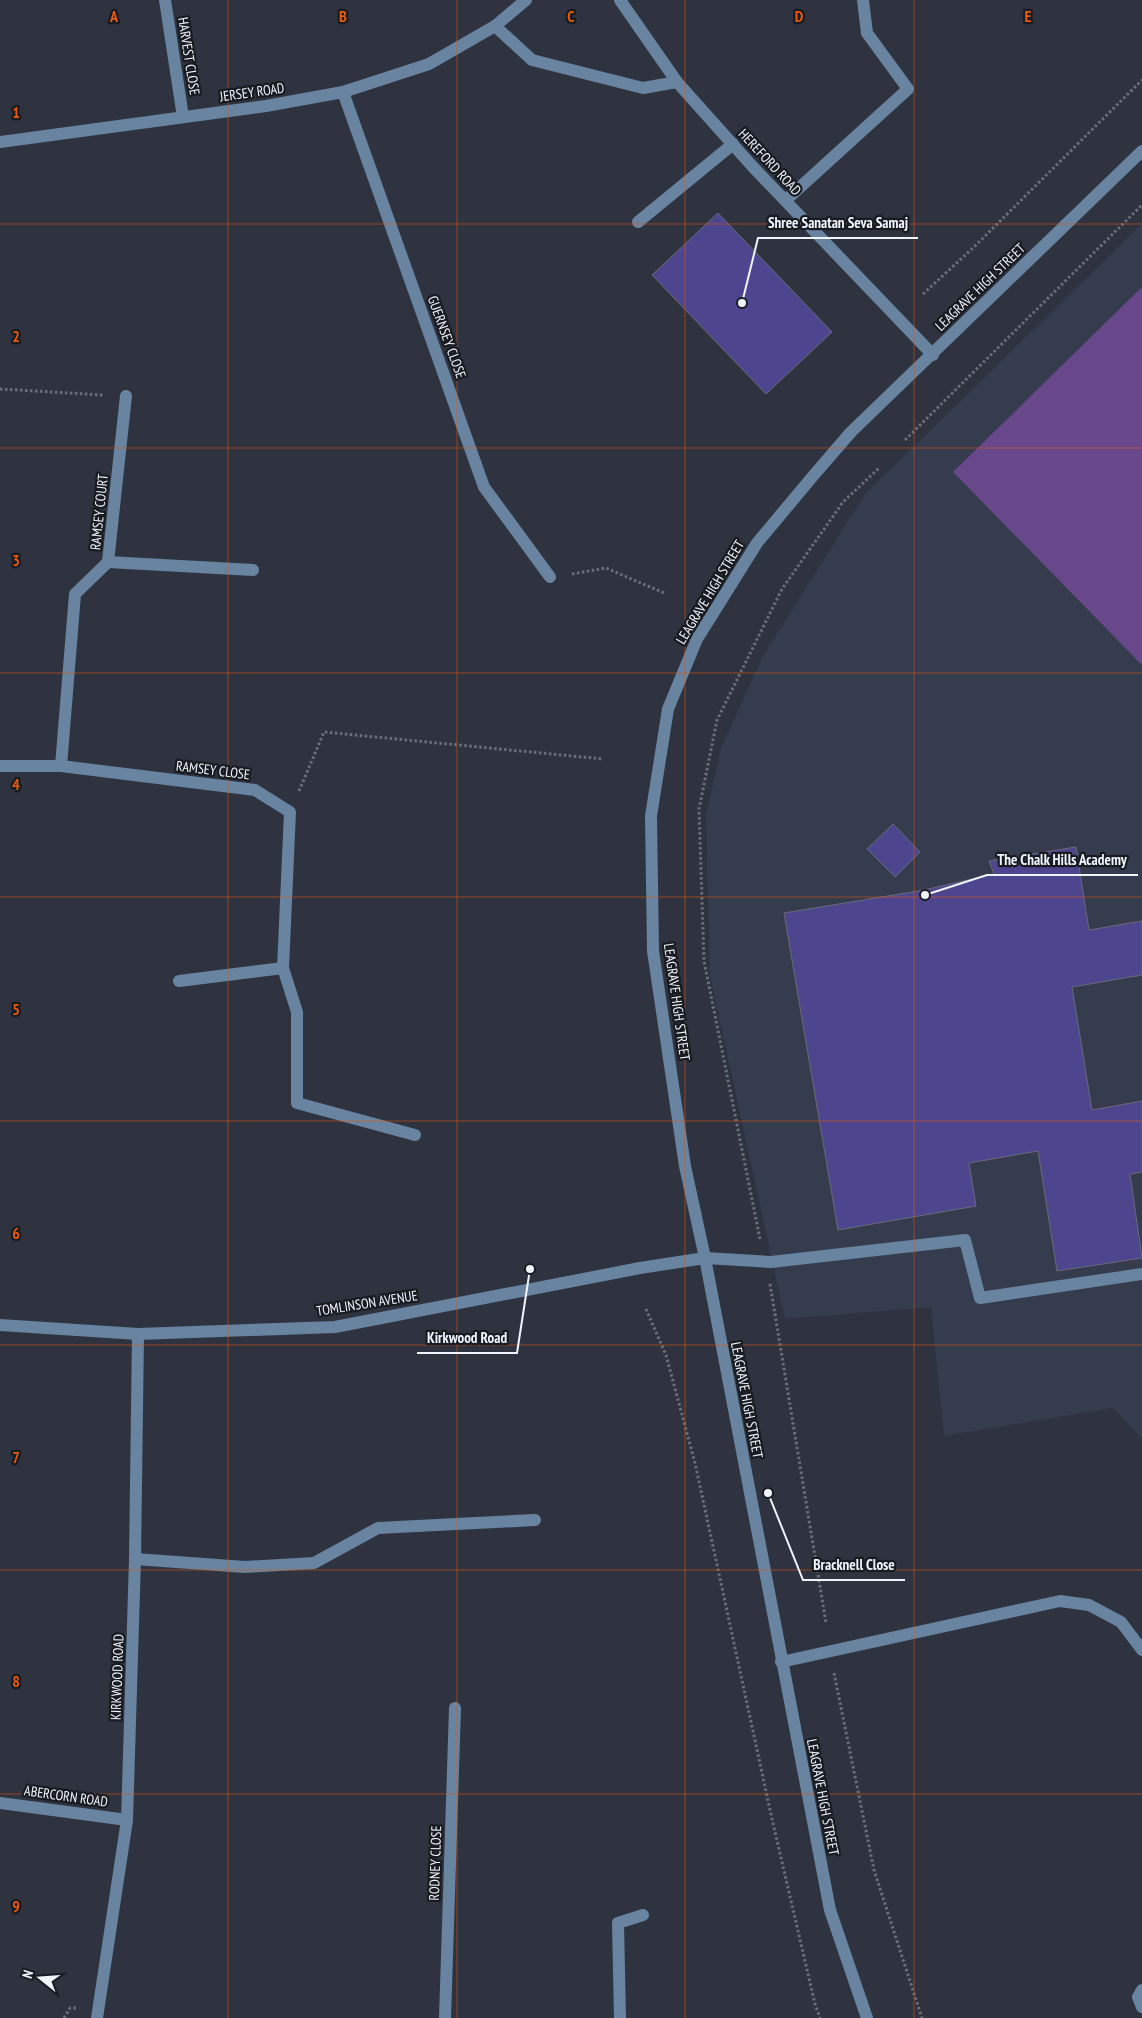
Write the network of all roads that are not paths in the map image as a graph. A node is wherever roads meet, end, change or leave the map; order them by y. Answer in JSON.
{"nodes":[{"id":1,"x":166,"y":0,"type":"edge"},
{"id":2,"x":526,"y":0,"type":"edge"},
{"id":3,"x":620,"y":0,"type":"edge"},
{"id":4,"x":863,"y":0,"type":"edge"},
{"id":5,"x":495,"y":26,"type":"junction"},
{"id":6,"x":677,"y":82,"type":"junction"},
{"id":7,"x":343,"y":92,"type":"junction"},
{"id":8,"x":183,"y":117,"type":"junction"},
{"id":9,"x":0,"y":142,"type":"edge"},
{"id":10,"x":733,"y":144,"type":"junction"},
{"id":11,"x":1142,"y":151,"type":"edge"},
{"id":12,"x":786,"y":200,"type":"junction"},
{"id":13,"x":638,"y":222,"type":"dead end"},
{"id":14,"x":932,"y":355,"type":"junction"},
{"id":15,"x":126,"y":396,"type":"road end"},
{"id":16,"x":108,"y":562,"type":"junction"},
{"id":17,"x":253,"y":570,"type":"dead end"},
{"id":18,"x":550,"y":577,"type":"road end"},
{"id":19,"x":0,"y":766,"type":"edge"},
{"id":20,"x":61,"y":766,"type":"junction"},
{"id":21,"x":283,"y":968,"type":"junction"},
{"id":22,"x":179,"y":981,"type":"dead end"},
{"id":23,"x":415,"y":1135,"type":"dead end"},
{"id":24,"x":705,"y":1258,"type":"junction"},
{"id":25,"x":1142,"y":1274,"type":"edge"},
{"id":26,"x":0,"y":1325,"type":"edge"},
{"id":27,"x":138,"y":1334,"type":"junction"},
{"id":28,"x":535,"y":1520,"type":"dead end"},
{"id":29,"x":135,"y":1559,"type":"junction"},
{"id":30,"x":1142,"y":1650,"type":"edge"},
{"id":31,"x":781,"y":1662,"type":"junction"},
{"id":32,"x":455,"y":1708,"type":"dead end"},
{"id":33,"x":0,"y":1803,"type":"edge"},
{"id":34,"x":127,"y":1820,"type":"junction"},
{"id":35,"x":643,"y":1915,"type":"dead end"},
{"id":36,"x":1142,"y":1990,"type":"edge"},
{"id":37,"x":1142,"y":2007,"type":"edge"},
{"id":38,"x":97,"y":2018,"type":"edge"},
{"id":39,"x":445,"y":2018,"type":"edge"},
{"id":40,"x":620,"y":2018,"type":"edge"},
{"id":41,"x":867,"y":2018,"type":"edge"}],
"edges":[{"from":1,"to":8,"type":"street","name":"HARVEST CLOSE"},
{"from":2,"to":5,"type":"street","name":"JERSEY ROAD"},
{"from":3,"to":6,"type":"street","name":"HEREFORD ROAD"},
{"from":4,"to":12,"type":"street"},
{"from":5,"to":6,"type":"street"},
{"from":5,"to":7,"type":"street","name":"JERSEY ROAD"},
{"from":6,"to":10,"type":"street","name":"HEREFORD ROAD"},
{"from":7,"to":8,"type":"street","name":"JERSEY ROAD"},
{"from":7,"to":18,"type":"street","name":"GUERNSEY CLOSE"},
{"from":8,"to":9,"type":"street","name":"JERSEY ROAD"},
{"from":10,"to":12,"type":"street","name":"HEREFORD ROAD"},
{"from":10,"to":13,"type":"street"},
{"from":11,"to":14,"type":"street","name":"LEAGRAVE HIGH STREET"},
{"from":12,"to":14,"type":"street","name":"HEREFORD ROAD"},
{"from":14,"to":24,"type":"street","name":"LEAGRAVE HIGH STREET"},
{"from":15,"to":16,"type":"street","name":"RAMSEY COURT"},
{"from":16,"to":17,"type":"street"},
{"from":16,"to":20,"type":"street","name":"RAMSEY COURT"},
{"from":19,"to":20,"type":"street","name":"RAMSEY CLOSE"},
{"from":20,"to":21,"type":"street","name":"RAMSEY CLOSE"},
{"from":21,"to":22,"type":"street"},
{"from":21,"to":23,"type":"street"},
{"from":24,"to":25,"type":"street","name":"TOMLINSON AVENUE"},
{"from":24,"to":27,"type":"street","name":"TOMLINSON AVENUE"},
{"from":24,"to":31,"type":"street","name":"LEAGRAVE HIGH STREET"},
{"from":26,"to":27,"type":"street","name":"TOMLINSON AVENUE"},
{"from":27,"to":29,"type":"street","name":"KIRKWOOD ROAD"},
{"from":28,"to":29,"type":"street"},
{"from":29,"to":34,"type":"street","name":"KIRKWOOD ROAD"},
{"from":30,"to":31,"type":"street"},
{"from":31,"to":41,"type":"street","name":"LEAGRAVE HIGH STREET"},
{"from":32,"to":39,"type":"street","name":"RODNEY CLOSE"},
{"from":33,"to":34,"type":"street","name":"ABERCORN ROAD"},
{"from":34,"to":38,"type":"street","name":"KIRKWOOD ROAD"},
{"from":35,"to":40,"type":"street"},
{"from":36,"to":37,"type":"street"}]}
